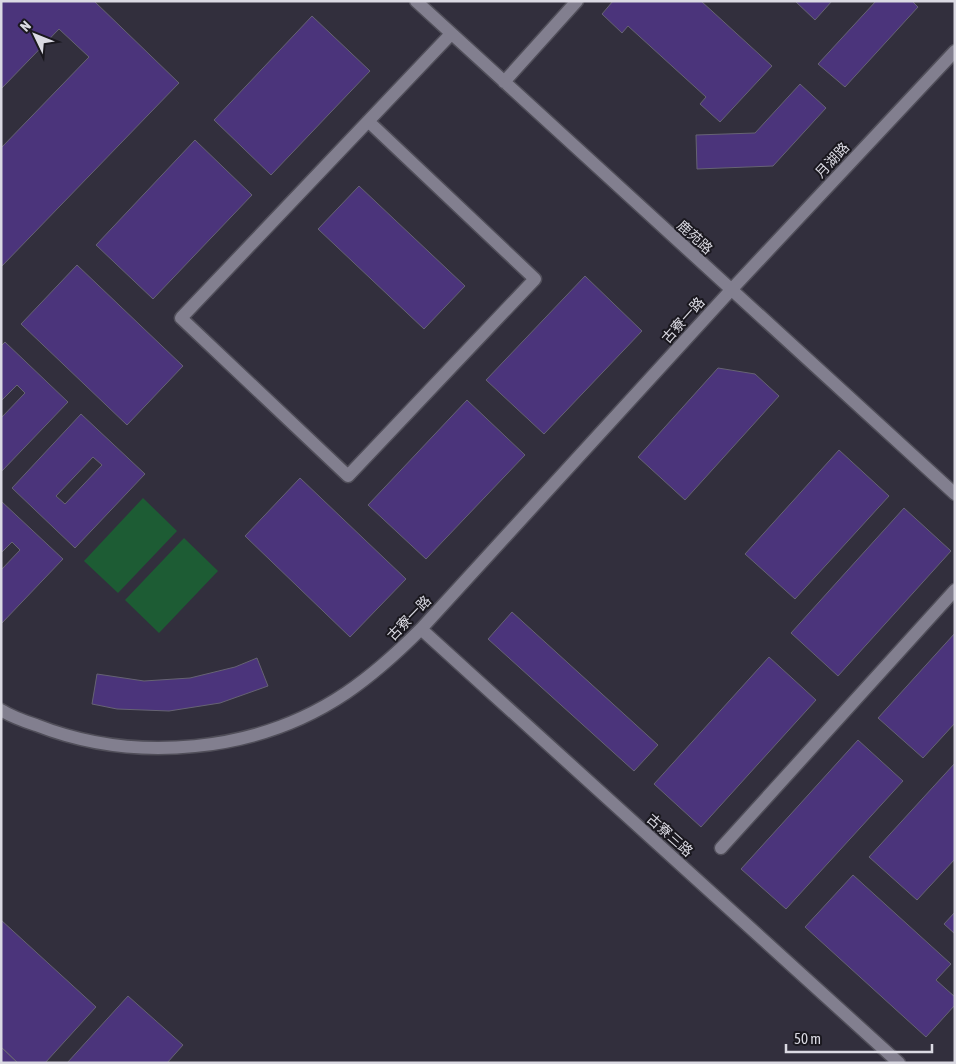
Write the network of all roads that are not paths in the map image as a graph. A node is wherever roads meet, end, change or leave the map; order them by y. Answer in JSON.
{"nodes":[{"id":1,"x":416,"y":1,"type":"edge"},
{"id":2,"x":577,"y":1,"type":"edge"},
{"id":3,"x":451,"y":34,"type":"junction"},
{"id":4,"x":955,"y":51,"type":"edge"},
{"id":5,"x":504,"y":82,"type":"junction"},
{"id":6,"x":368,"y":121,"type":"junction"},
{"id":7,"x":731,"y":290,"type":"junction"},
{"id":8,"x":955,"y":494,"type":"edge"},
{"id":9,"x":955,"y":590,"type":"edge"},
{"id":10,"x":420,"y":629,"type":"junction"},
{"id":11,"x":1,"y":710,"type":"edge"},
{"id":12,"x":721,"y":848,"type":"dead end"},
{"id":13,"x":899,"y":1063,"type":"edge"}],
"edges":[{"from":1,"to":3,"type":"street","name":"鹿苑路"},
{"from":2,"to":5,"type":"street"},
{"from":3,"to":5,"type":"street","name":"鹿苑路"},
{"from":3,"to":6,"type":"street"},
{"from":4,"to":7,"type":"street","name":"月湖路"},
{"from":5,"to":7,"type":"street","name":"鹿苑路"},
{"from":6,"to":6,"type":"street"},
{"from":7,"to":8,"type":"street","name":"鹿苑路"},
{"from":7,"to":10,"type":"street","name":"古寮一路"},
{"from":9,"to":12,"type":"street"},
{"from":10,"to":11,"type":"street","name":"古寮一路"},
{"from":10,"to":13,"type":"street","name":"古寮三路"}]}
